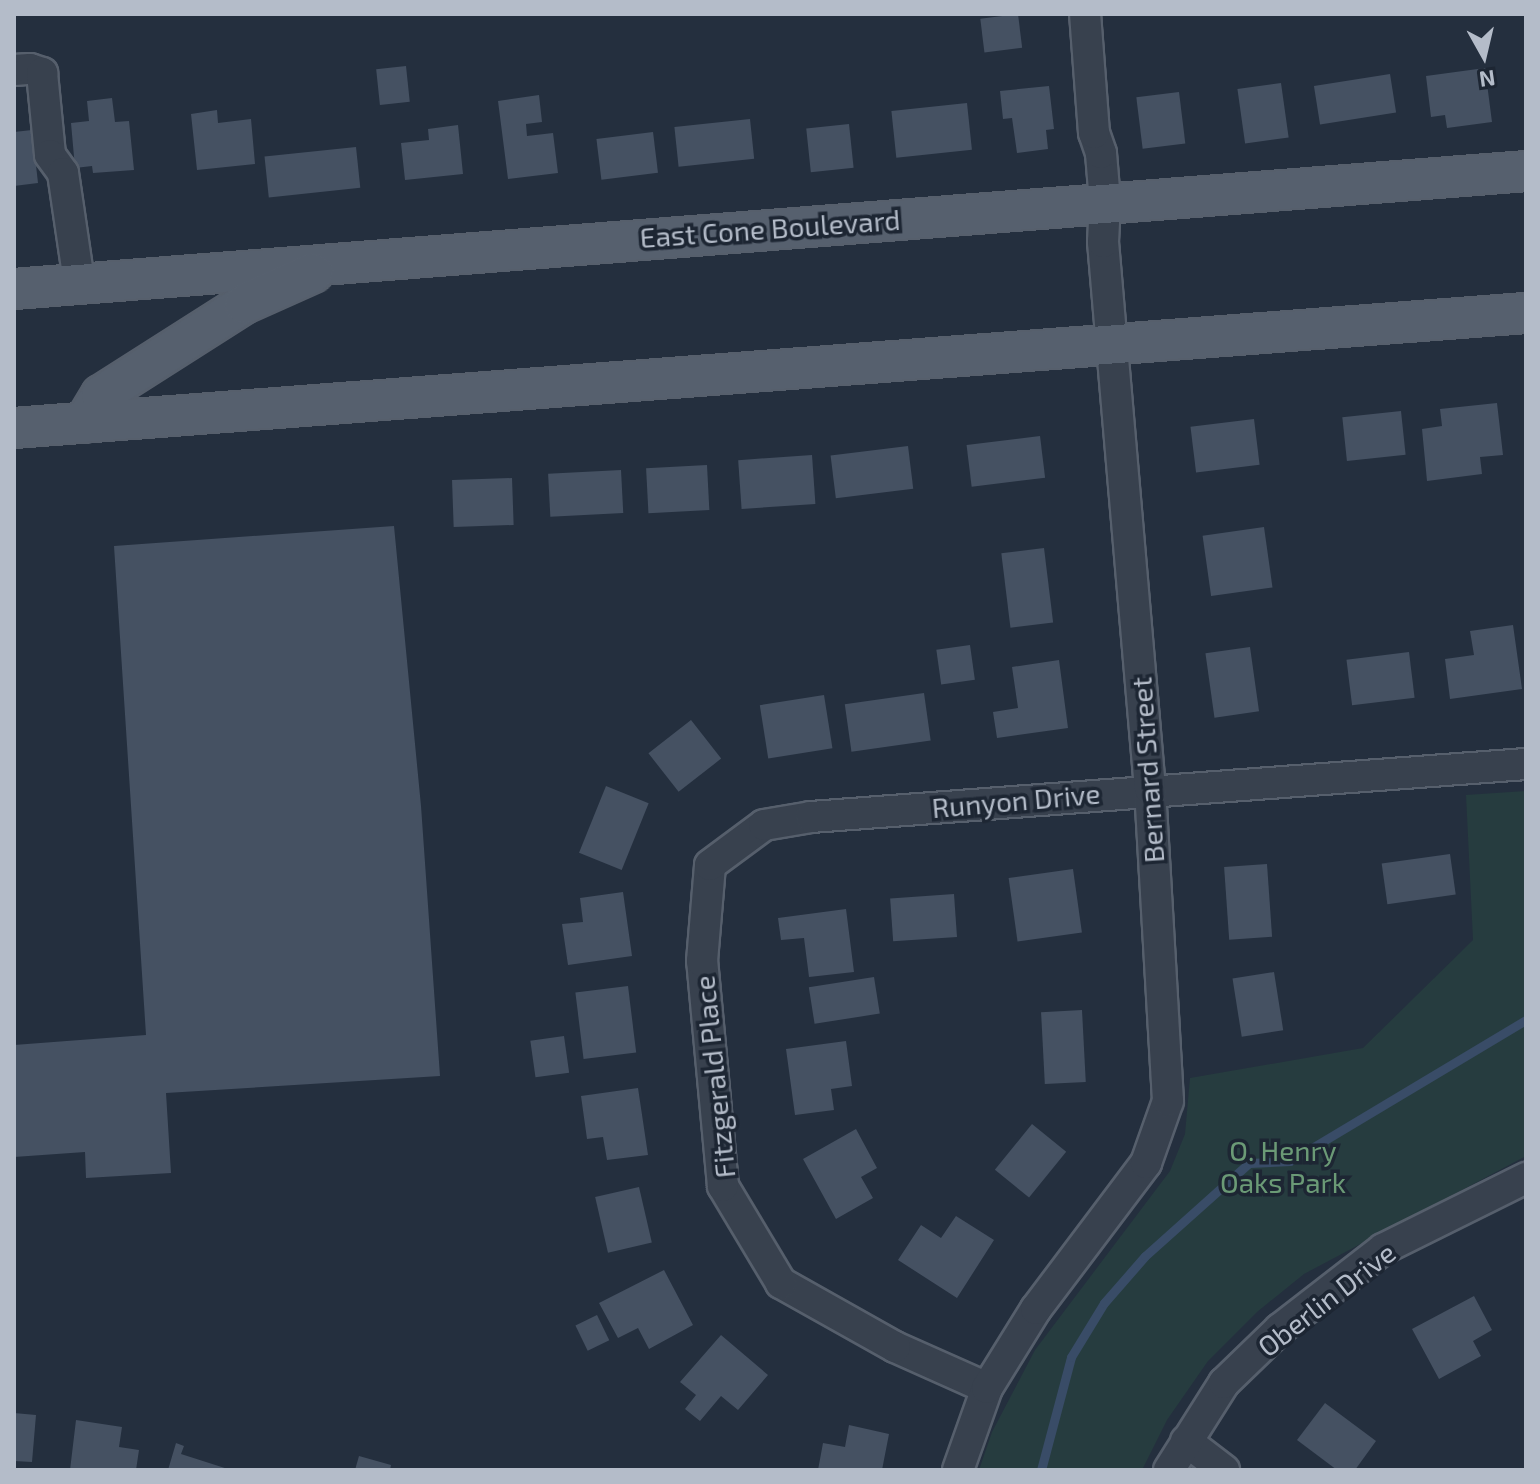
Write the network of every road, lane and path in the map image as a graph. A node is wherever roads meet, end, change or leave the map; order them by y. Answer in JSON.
{"nodes":[{"id":1,"x":1085,"y":14,"type":"edge"},
{"id":2,"x":14,"y":70,"type":"edge"},
{"id":3,"x":1526,"y":171,"type":"edge"},
{"id":4,"x":1105,"y":202,"type":"junction"},
{"id":5,"x":338,"y":262,"type":"junction"},
{"id":6,"x":79,"y":282,"type":"junction"},
{"id":7,"x":14,"y":289,"type":"edge"},
{"id":8,"x":1526,"y":313,"type":"edge"},
{"id":9,"x":1112,"y":345,"type":"junction"},
{"id":10,"x":84,"y":423,"type":"junction"},
{"id":11,"x":14,"y":428,"type":"edge"},
{"id":12,"x":1526,"y":764,"type":"edge"},
{"id":13,"x":1150,"y":789,"type":"junction"},
{"id":14,"x":710,"y":865,"type":"joint"},
{"id":15,"x":1526,"y":1178,"type":"edge"},
{"id":16,"x":987,"y":1388,"type":"junction"},
{"id":17,"x":1186,"y":1441,"type":"junction"},
{"id":18,"x":958,"y":1470,"type":"edge"},
{"id":19,"x":1169,"y":1470,"type":"edge"},
{"id":20,"x":1224,"y":1470,"type":"edge"}],
"edges":[{"from":1,"to":4,"type":"street","name":"Bernard Street"},
{"from":2,"to":6,"type":"street"},
{"from":3,"to":4,"type":"main road","name":"East Cone Boulevard"},
{"from":4,"to":5,"type":"main road","name":"East Cone Boulevard"},
{"from":4,"to":9,"type":"street","name":"Bernard Street"},
{"from":5,"to":6,"type":"main road","name":"East Cone Boulevard"},
{"from":5,"to":10,"type":"main road"},
{"from":6,"to":7,"type":"main road","name":"East Cone Boulevard"},
{"from":8,"to":9,"type":"main road"},
{"from":9,"to":10,"type":"main road"},
{"from":9,"to":13,"type":"street","name":"Bernard Street"},
{"from":10,"to":11,"type":"main road"},
{"from":12,"to":13,"type":"street","name":"Runyon Drive"},
{"from":13,"to":14,"type":"street","name":"Runyon Drive"},
{"from":13,"to":16,"type":"street","name":"Bernard Street"},
{"from":14,"to":16,"type":"street","name":"Fitzgerald Place"},
{"from":15,"to":17,"type":"street","name":"Oberlin Drive"},
{"from":16,"to":18,"type":"street","name":"Bernard Street"},
{"from":17,"to":19,"type":"street","name":"Oberlin Drive"},
{"from":17,"to":20,"type":"street"}]}
